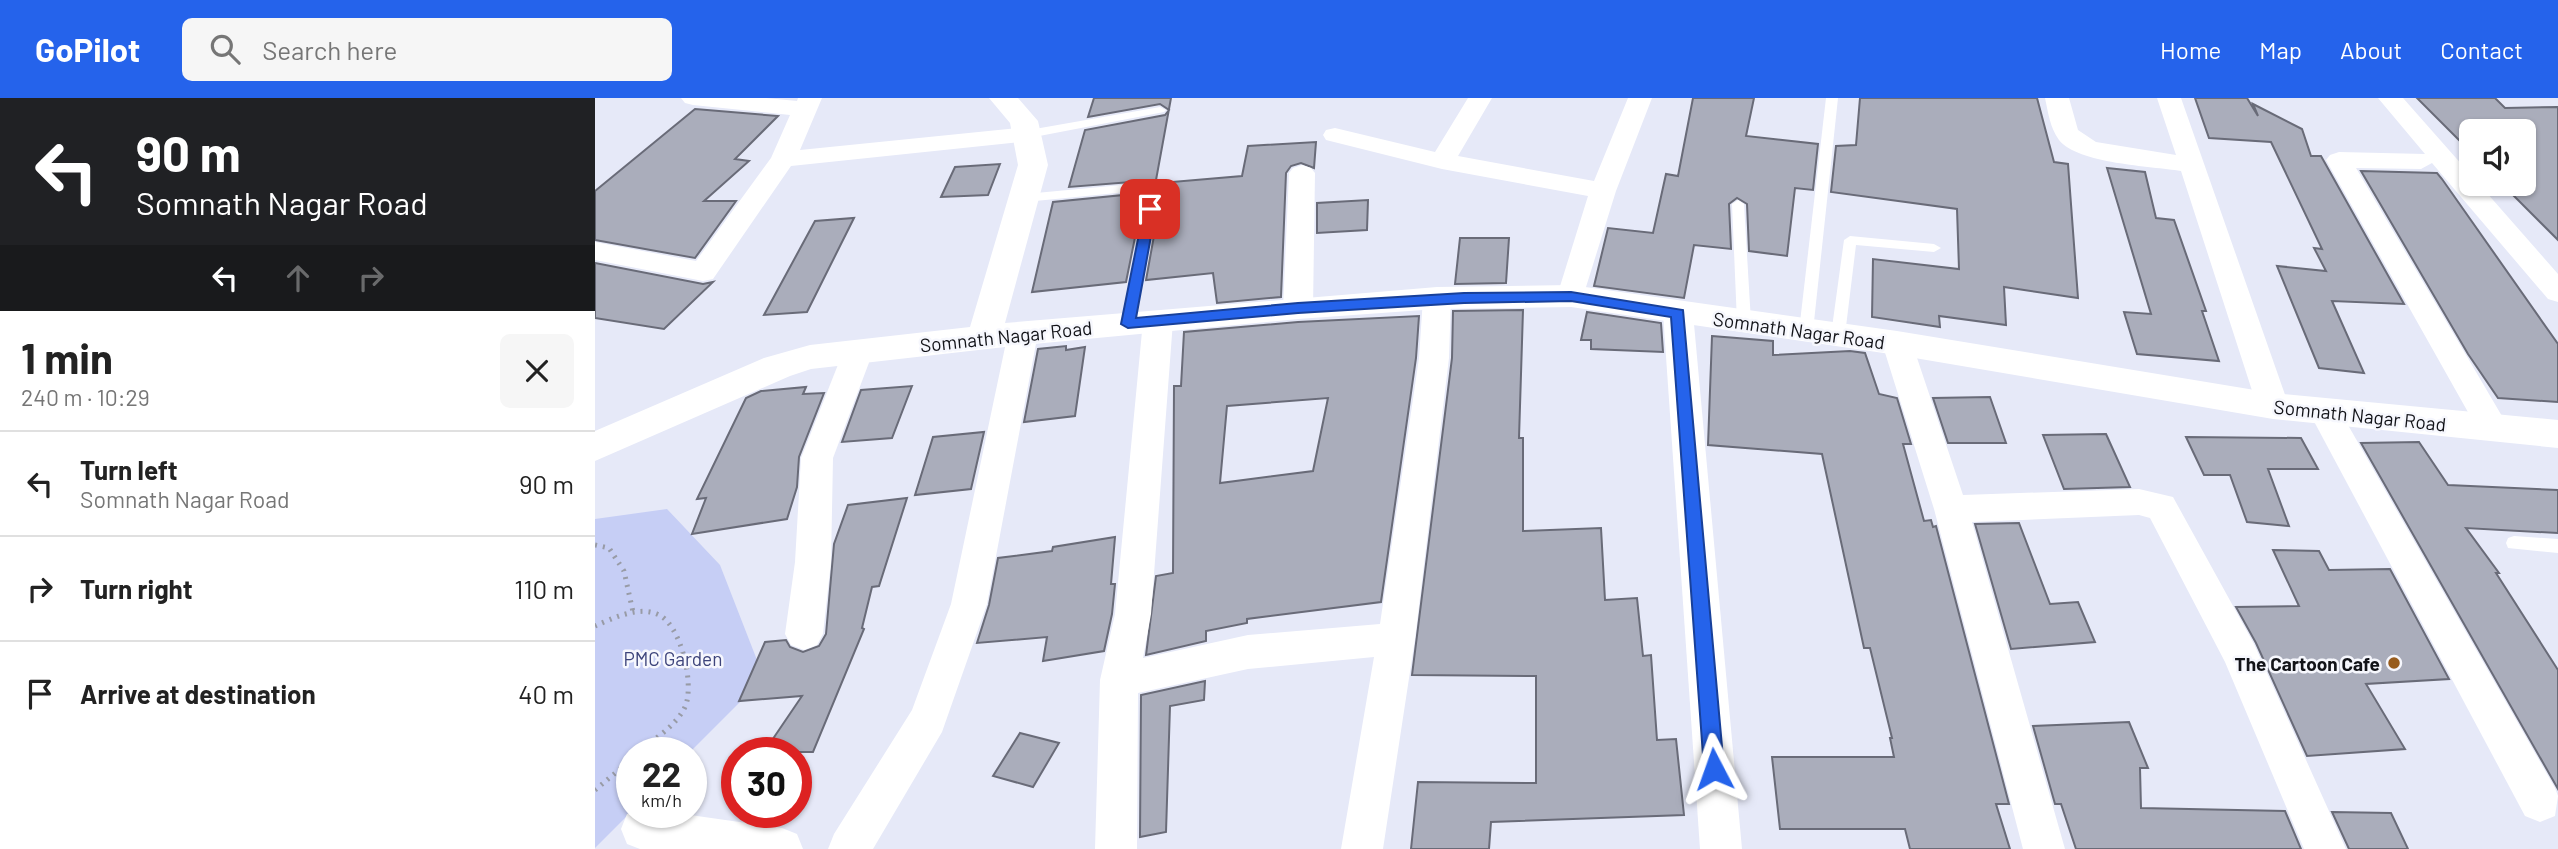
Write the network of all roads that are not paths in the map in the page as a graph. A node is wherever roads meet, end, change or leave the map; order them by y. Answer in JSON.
{"nodes":[{"id":1,"x":692,"y":98,"type":"edge"},
{"id":2,"x":1003,"y":98,"type":"edge"},
{"id":3,"x":1480,"y":98,"type":"edge"},
{"id":4,"x":1640,"y":98,"type":"edge"},
{"id":5,"x":1832,"y":98,"type":"edge"},
{"id":6,"x":2057,"y":98,"type":"edge"},
{"id":7,"x":2169,"y":98,"type":"edge"},
{"id":8,"x":2390,"y":98,"type":"edge"},
{"id":9,"x":807,"y":103,"type":"edge"},
{"id":10,"x":1160,"y":110,"type":"dead end"},
{"id":11,"x":1028,"y":134,"type":"junction"},
{"id":12,"x":1335,"y":135,"type":"dead end"},
{"id":13,"x":783,"y":159,"type":"junction"},
{"id":14,"x":1442,"y":161,"type":"junction"},
{"id":15,"x":2421,"y":162,"type":"dead end"},
{"id":16,"x":2191,"y":165,"type":"junction"},
{"id":17,"x":1302,"y":173,"type":"dead end"},
{"id":18,"x":1160,"y":178,"type":"dead end"},
{"id":19,"x":1603,"y":191,"type":"junction"},
{"id":20,"x":1026,"y":194,"type":"junction"},
{"id":21,"x":1738,"y":204,"type":"dead end"},
{"id":22,"x":1934,"y":248,"type":"dead end"},
{"id":23,"x":595,"y":251,"type":"edge"},
{"id":24,"x":2558,"y":292,"type":"edge"},
{"id":25,"x":1571,"y":296,"type":"junction"},
{"id":26,"x":1437,"y":298,"type":"junction"},
{"id":27,"x":1298,"y":308,"type":"junction"},
{"id":28,"x":1678,"y":313,"type":"junction"},
{"id":29,"x":1143,"y":322,"type":"junction"},
{"id":30,"x":1744,"y":322,"type":"junction"},
{"id":31,"x":1023,"y":333,"type":"junction"},
{"id":32,"x":1822,"y":333,"type":"junction"},
{"id":33,"x":984,"y":337,"type":"junction"},
{"id":34,"x":1897,"y":343,"type":"junction"},
{"id":35,"x":857,"y":352,"type":"junction"},
{"id":36,"x":2273,"y":406,"type":"junction"},
{"id":37,"x":2325,"y":412,"type":"junction"},
{"id":38,"x":2493,"y":428,"type":"junction"},
{"id":39,"x":2558,"y":434,"type":"edge"},
{"id":40,"x":595,"y":447,"type":"edge"},
{"id":41,"x":1951,"y":509,"type":"junction"},
{"id":42,"x":2514,"y":543,"type":"dead end"},
{"id":43,"x":2558,"y":546,"type":"edge"},
{"id":44,"x":804,"y":634,"type":"dead end"},
{"id":45,"x":1396,"y":639,"type":"junction"},
{"id":46,"x":1119,"y":680,"type":"junction"},
{"id":47,"x":2540,"y":802,"type":"dead end"},
{"id":48,"x":642,"y":829,"type":"dead end"},
{"id":49,"x":782,"y":849,"type":"edge"},
{"id":50,"x":849,"y":849,"type":"edge"},
{"id":51,"x":1116,"y":849,"type":"edge"},
{"id":52,"x":1362,"y":849,"type":"edge"},
{"id":53,"x":1721,"y":849,"type":"edge"},
{"id":54,"x":2043,"y":849,"type":"edge"},
{"id":55,"x":2325,"y":849,"type":"edge"}],
"edges":[{"from":1,"to":9,"type":"street"},
{"from":2,"to":11,"type":"street"},
{"from":3,"to":14,"type":"street"},
{"from":4,"to":19,"type":"street"},
{"from":5,"to":32,"type":"lane"},
{"from":6,"to":16,"type":"street"},
{"from":7,"to":16,"type":"street"},
{"from":8,"to":24,"type":"street"},
{"from":9,"to":13,"type":"street"},
{"from":10,"to":11,"type":"lane"},
{"from":11,"to":13,"type":"street"},
{"from":11,"to":20,"type":"street"},
{"from":12,"to":14,"type":"street"},
{"from":13,"to":23,"type":"street"},
{"from":14,"to":19,"type":"street"},
{"from":15,"to":38,"type":"street"},
{"from":16,"to":36,"type":"street"},
{"from":17,"to":27,"type":"street"},
{"from":18,"to":20,"type":"lane"},
{"from":19,"to":25,"type":"street"},
{"from":20,"to":29,"type":"lane"},
{"from":20,"to":33,"type":"street"},
{"from":21,"to":30,"type":"lane"},
{"from":22,"to":32,"type":"lane"},
{"from":25,"to":26,"type":"street","name":"Somnath Nagar Road"},
{"from":25,"to":28,"type":"street","name":"Somnath Nagar Road"},
{"from":26,"to":27,"type":"street","name":"Somnath Nagar Road"},
{"from":26,"to":45,"type":"street"},
{"from":27,"to":29,"type":"street","name":"Somnath Nagar Road"},
{"from":28,"to":30,"type":"street","name":"Somnath Nagar Road"},
{"from":28,"to":53,"type":"street"},
{"from":29,"to":31,"type":"street","name":"Somnath Nagar Road"},
{"from":29,"to":46,"type":"street"},
{"from":30,"to":32,"type":"street","name":"Somnath Nagar Road"},
{"from":31,"to":33,"type":"street","name":"Somnath Nagar Road"},
{"from":31,"to":50,"type":"street"},
{"from":32,"to":34,"type":"street","name":"Somnath Nagar Road"},
{"from":33,"to":35,"type":"street","name":"Somnath Nagar Road"},
{"from":34,"to":36,"type":"street","name":"Somnath Nagar Road"},
{"from":34,"to":41,"type":"street"},
{"from":35,"to":40,"type":"street","name":"Somnath Nagar Road"},
{"from":35,"to":44,"type":"street"},
{"from":36,"to":37,"type":"street","name":"Somnath Nagar Road"},
{"from":37,"to":38,"type":"street","name":"Somnath Nagar Road"},
{"from":37,"to":47,"type":"street"},
{"from":38,"to":39,"type":"street","name":"Somnath Nagar Road"},
{"from":41,"to":54,"type":"street"},
{"from":41,"to":55,"type":"street"},
{"from":42,"to":43,"type":"lane"},
{"from":45,"to":46,"type":"street"},
{"from":45,"to":52,"type":"street"},
{"from":46,"to":51,"type":"street"},
{"from":48,"to":49,"type":"street"}]}
